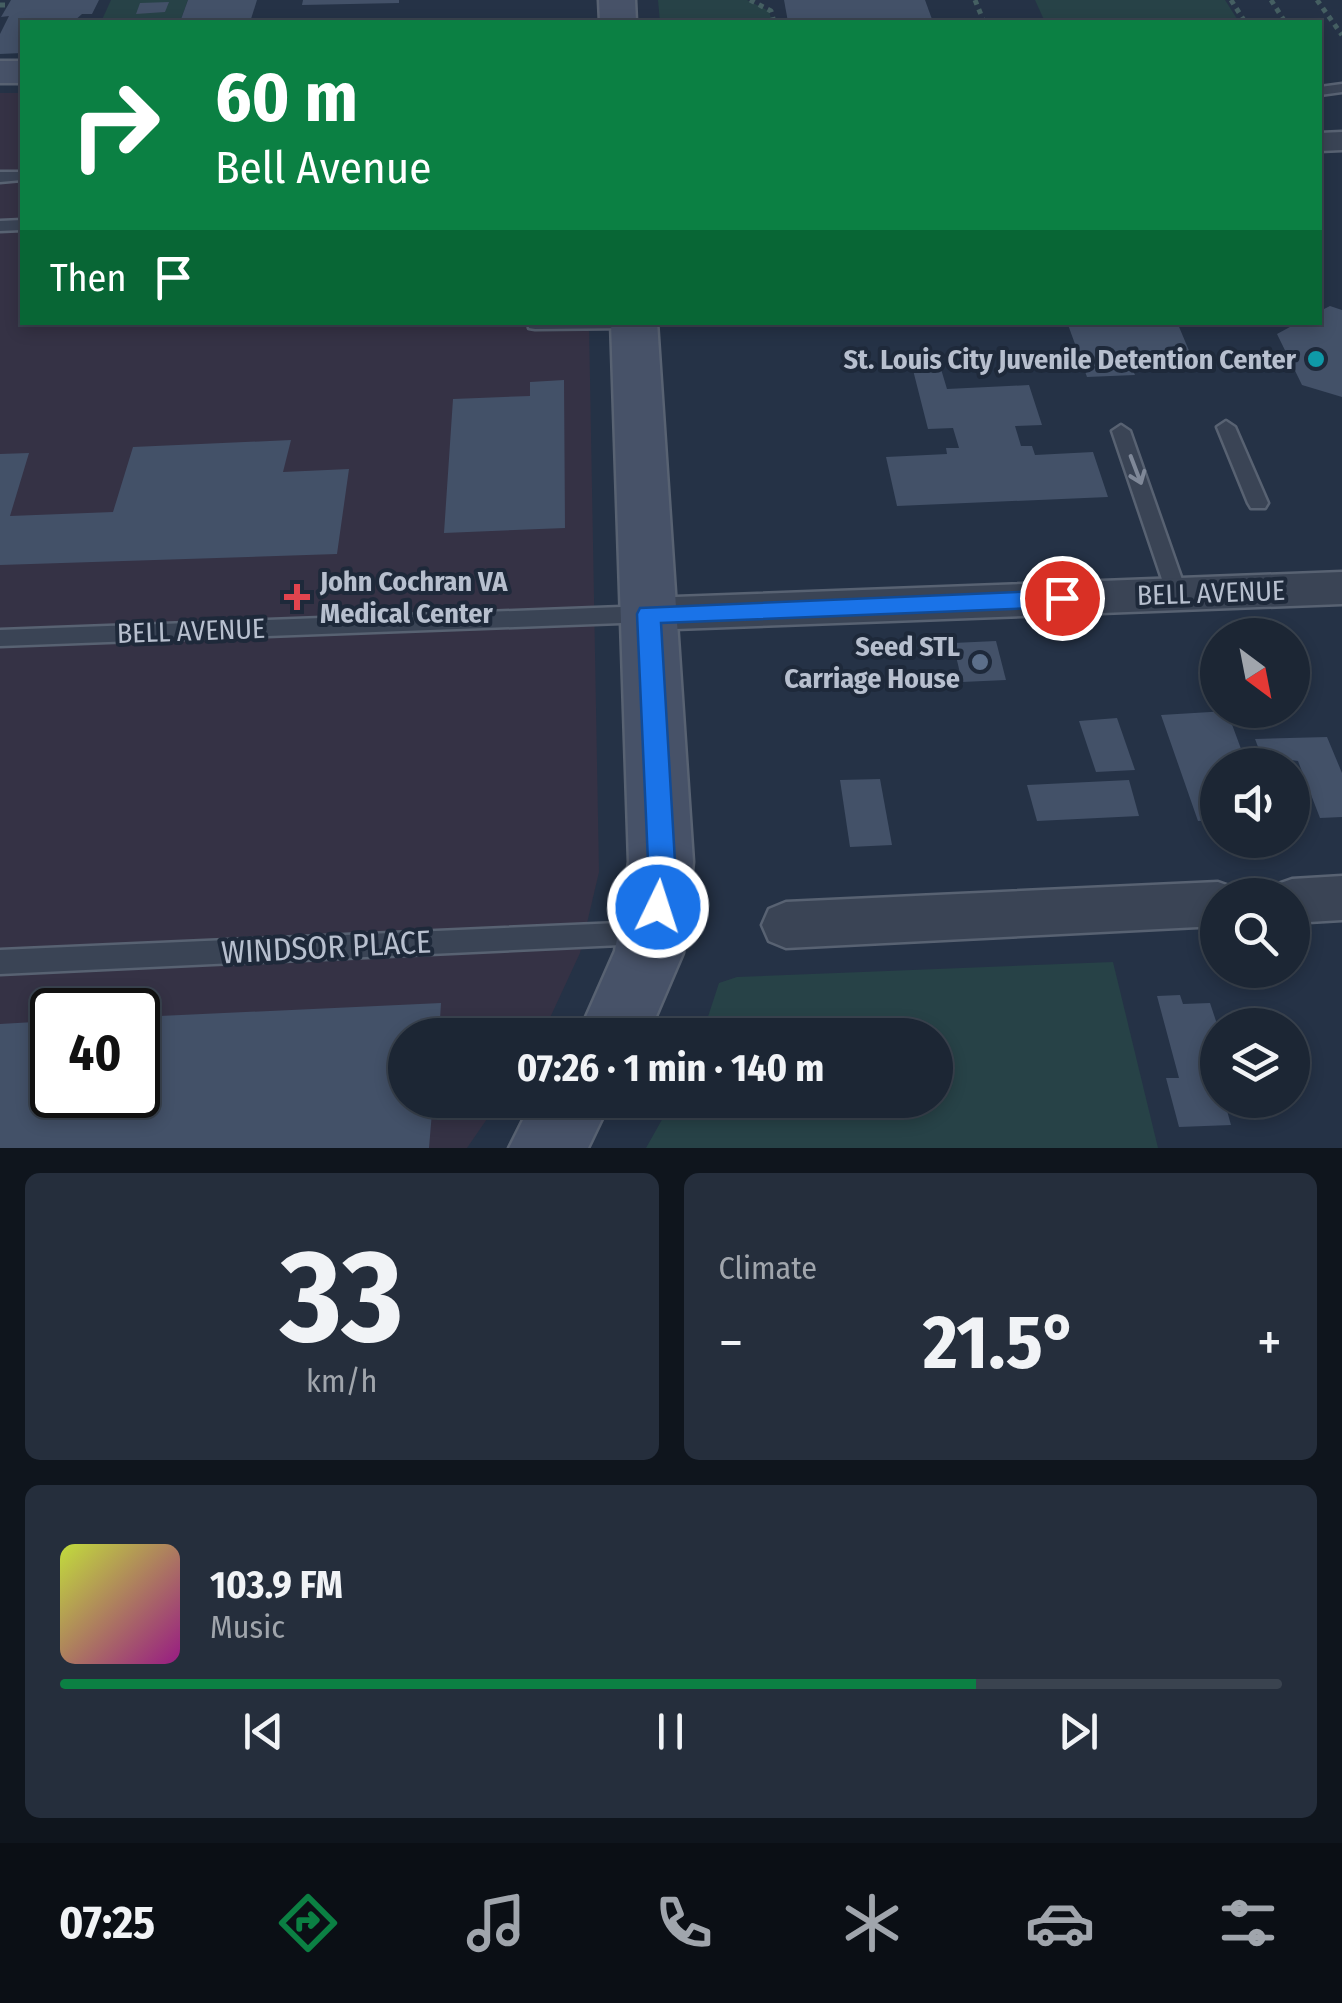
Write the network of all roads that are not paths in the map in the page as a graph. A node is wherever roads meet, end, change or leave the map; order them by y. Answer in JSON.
{"nodes":[{"id":1,"x":634,"y":325,"type":"edge"},
{"id":2,"x":1226,"y":427,"type":"dead end"},
{"id":3,"x":1121,"y":431,"type":"dead end"},
{"id":4,"x":1258,"y":503,"type":"dead end"},
{"id":5,"x":1342,"y":588,"type":"edge"},
{"id":6,"x":1176,"y":594,"type":"junction"},
{"id":7,"x":648,"y":614,"type":"junction"},
{"id":8,"x":0,"y":638,"type":"edge"},
{"id":9,"x":1342,"y":898,"type":"edge"},
{"id":10,"x":1310,"y":900,"type":"edge"},
{"id":11,"x":1200,"y":905,"type":"edge"},
{"id":12,"x":786,"y":925,"type":"dead end"},
{"id":13,"x":652,"y":933,"type":"junction"},
{"id":14,"x":0,"y":962,"type":"edge"},
{"id":15,"x":622,"y":1018,"type":"edge"},
{"id":16,"x":564,"y":1118,"type":"edge"},
{"id":17,"x":546,"y":1148,"type":"edge"}],
"edges":[{"from":1,"to":7,"type":"street"},
{"from":2,"to":4,"type":"lane"},
{"from":3,"to":6,"type":"lane","one_way":true},
{"from":5,"to":6,"type":"street","name":"BELL AVENUE"},
{"from":6,"to":7,"type":"street","name":"BELL AVENUE"},
{"from":7,"to":8,"type":"lane","name":"BELL AVENUE"},
{"from":7,"to":13,"type":"street"},
{"from":9,"to":10,"type":"street"},
{"from":11,"to":12,"type":"street"},
{"from":13,"to":14,"type":"lane","name":"WINDSOR PLACE"},
{"from":13,"to":15,"type":"street"},
{"from":16,"to":17,"type":"street"}]}
